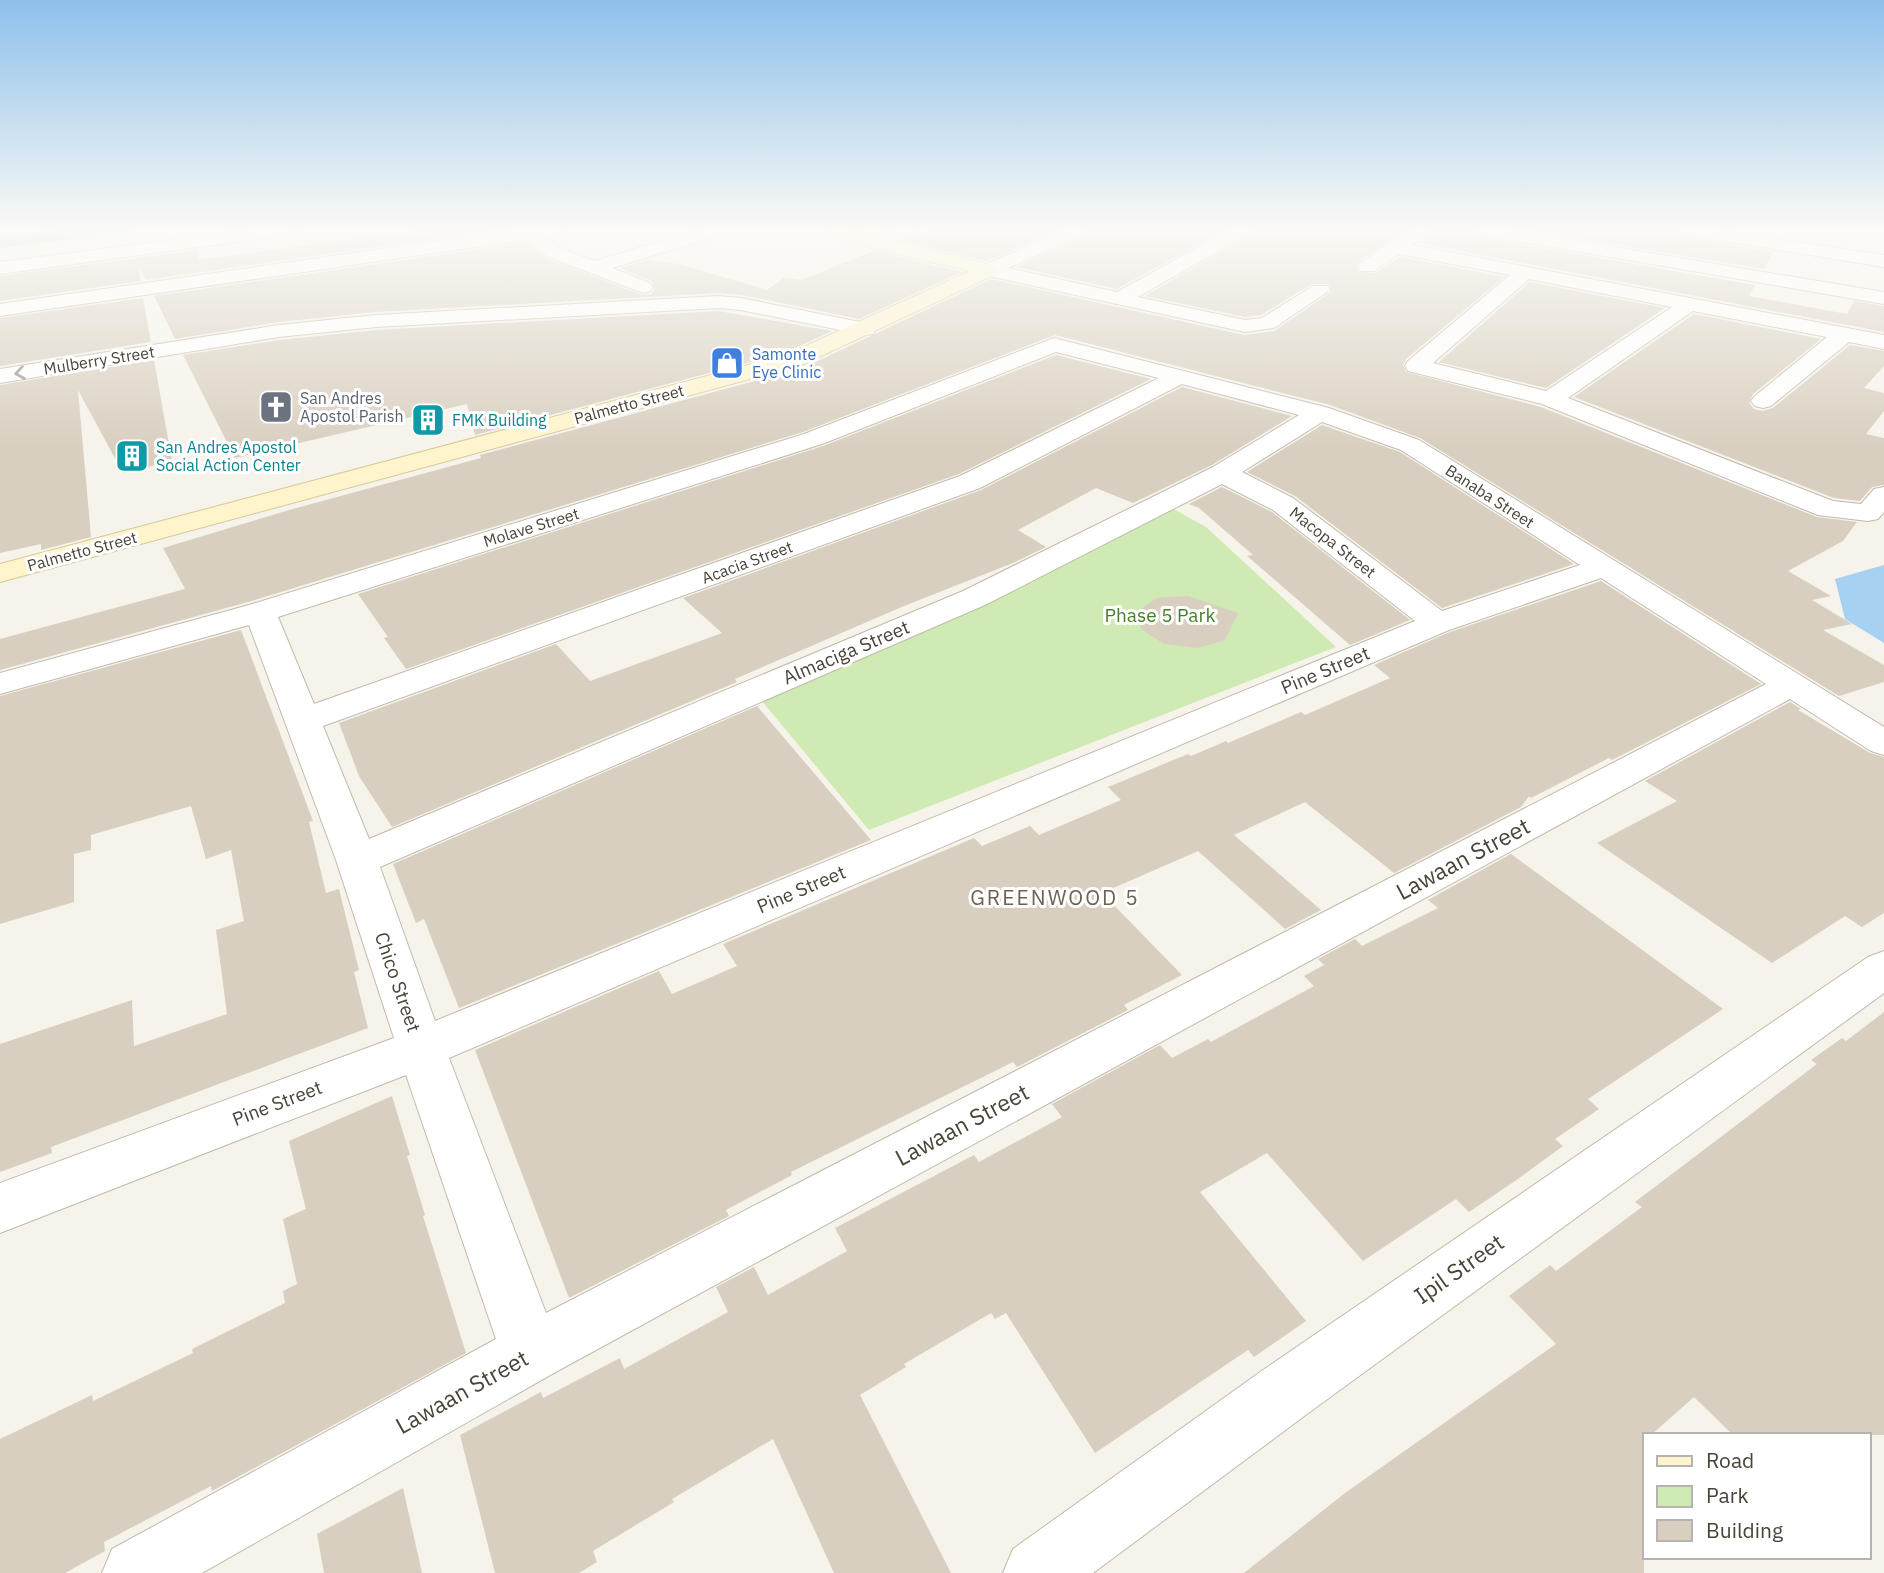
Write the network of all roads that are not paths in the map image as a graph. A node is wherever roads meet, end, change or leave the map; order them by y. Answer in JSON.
{"nodes":[{"id":1,"x":44,"y":303,"type":"edge"},
{"id":2,"x":693,"y":303,"type":"edge"},
{"id":3,"x":734,"y":303,"type":"edge"},
{"id":4,"x":919,"y":303,"type":"edge"},
{"id":5,"x":1141,"y":303,"type":"edge"},
{"id":6,"x":1299,"y":303,"type":"edge"},
{"id":7,"x":1489,"y":303,"type":"edge"},
{"id":8,"x":1687,"y":303,"type":"edge"},
{"id":9,"x":1690,"y":304,"type":"junction"},
{"id":10,"x":0,"y":310,"type":"edge"},
{"id":11,"x":865,"y":329,"type":"junction"},
{"id":12,"x":1845,"y":334,"type":"junction"},
{"id":13,"x":1884,"y":342,"type":"edge"},
{"id":14,"x":1054,"y":345,"type":"joint"},
{"id":15,"x":0,"y":376,"type":"edge"},
{"id":16,"x":1180,"y":376,"type":"junction"},
{"id":17,"x":1550,"y":399,"type":"junction"},
{"id":18,"x":1763,"y":401,"type":"dead end"},
{"id":19,"x":1320,"y":413,"type":"junction"},
{"id":20,"x":1222,"y":473,"type":"junction"},
{"id":21,"x":1884,"y":495,"type":"edge"},
{"id":22,"x":1602,"y":568,"type":"junction"},
{"id":23,"x":0,"y":573,"type":"edge"},
{"id":24,"x":260,"y":612,"type":"junction"},
{"id":25,"x":1437,"y":623,"type":"junction"},
{"id":26,"x":0,"y":684,"type":"edge"},
{"id":27,"x":1792,"y":684,"type":"junction"},
{"id":28,"x":302,"y":721,"type":"junction"},
{"id":29,"x":1884,"y":743,"type":"edge"},
{"id":30,"x":357,"y":860,"type":"junction"},
{"id":31,"x":1884,"y":969,"type":"edge"},
{"id":32,"x":421,"y":1048,"type":"junction"},
{"id":33,"x":0,"y":1208,"type":"edge"},
{"id":34,"x":531,"y":1353,"type":"junction"},
{"id":35,"x":136,"y":1573,"type":"edge"},
{"id":36,"x":1037,"y":1573,"type":"edge"}],
"edges":[{"from":1,"to":10,"type":"street"},
{"from":2,"to":15,"type":"street","name":"Mulberry Street","one_way":true},
{"from":11,"to":3,"type":"street","name":"Mulberry Street","one_way":true},
{"from":4,"to":11,"type":"street","name":"Palmetto Street"},
{"from":5,"to":6,"type":"street"},
{"from":7,"to":17,"type":"street"},
{"from":8,"to":9,"type":"street"},
{"from":9,"to":12,"type":"street"},
{"from":9,"to":17,"type":"street"},
{"from":11,"to":23,"type":"street","name":"Palmetto Street"},
{"from":12,"to":13,"type":"street"},
{"from":12,"to":18,"type":"street"},
{"from":14,"to":16,"type":"street","name":"Banaba Street"},
{"from":14,"to":24,"type":"street","name":"Molave Street"},
{"from":16,"to":19,"type":"street","name":"Banaba Street"},
{"from":16,"to":28,"type":"street","name":"Acacia Street"},
{"from":17,"to":21,"type":"street"},
{"from":19,"to":20,"type":"street","name":"Almaciga Street"},
{"from":19,"to":22,"type":"street","name":"Banaba Street"},
{"from":20,"to":25,"type":"street","name":"Macopa Street"},
{"from":20,"to":30,"type":"street","name":"Almaciga Street"},
{"from":22,"to":25,"type":"street","name":"Pine Street"},
{"from":22,"to":27,"type":"street","name":"Banaba Street"},
{"from":24,"to":26,"type":"street","name":"Molave Street"},
{"from":24,"to":28,"type":"street","name":"Chico Street"},
{"from":25,"to":32,"type":"street","name":"Pine Street"},
{"from":27,"to":29,"type":"street","name":"Banaba Street"},
{"from":27,"to":34,"type":"street","name":"Lawaan Street"},
{"from":28,"to":30,"type":"street","name":"Chico Street"},
{"from":30,"to":32,"type":"street","name":"Chico Street"},
{"from":31,"to":36,"type":"street","name":"Ipil Street"},
{"from":32,"to":33,"type":"street","name":"Pine Street"},
{"from":32,"to":34,"type":"street","name":"Chico Street"},
{"from":34,"to":35,"type":"street","name":"Lawaan Street"}]}
